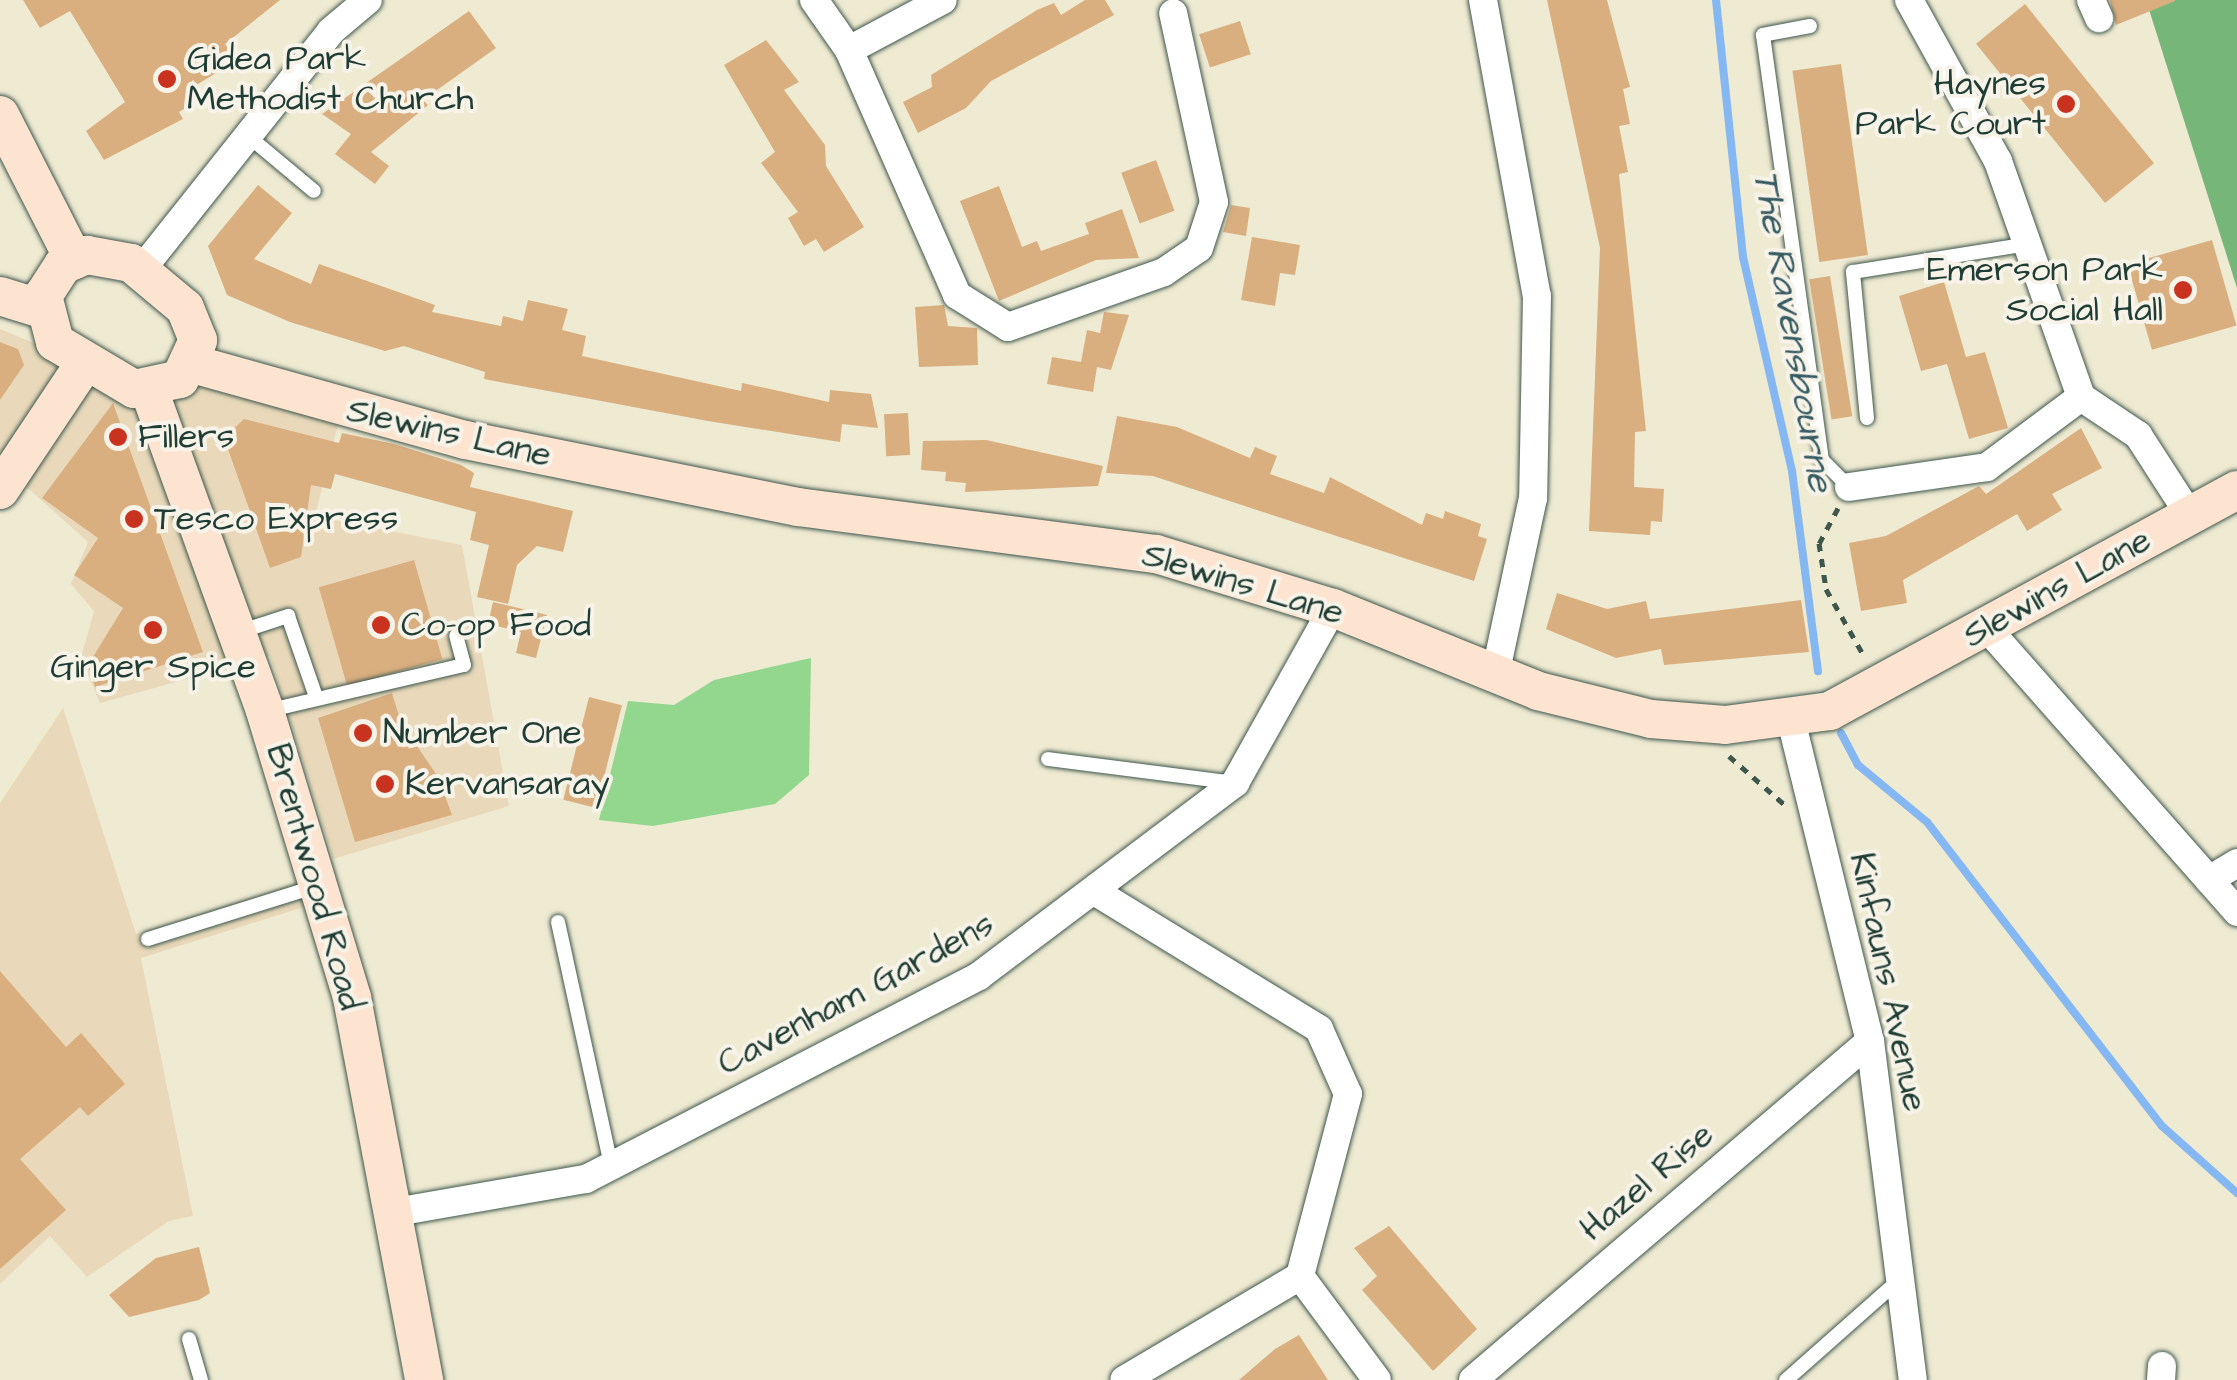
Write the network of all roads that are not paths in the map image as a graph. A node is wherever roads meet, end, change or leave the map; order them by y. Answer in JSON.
{"nodes":[{"id":1,"x":814,"y":0,"type":"edge"},
{"id":2,"x":943,"y":0,"type":"edge"},
{"id":3,"x":1482,"y":0,"type":"edge"},
{"id":4,"x":1917,"y":2,"type":"edge"},
{"id":5,"x":355,"y":4,"type":"edge"},
{"id":6,"x":1173,"y":13,"type":"dead end"},
{"id":7,"x":1810,"y":26,"type":"dead end"},
{"id":8,"x":850,"y":50,"type":"junction"},
{"id":9,"x":0,"y":115,"type":"edge"},
{"id":10,"x":246,"y":135,"type":"junction"},
{"id":11,"x":314,"y":191,"type":"dead end"},
{"id":12,"x":2027,"y":244,"type":"junction"},
{"id":13,"x":74,"y":260,"type":"junction"},
{"id":14,"x":142,"y":269,"type":"junction"},
{"id":15,"x":0,"y":296,"type":"edge"},
{"id":16,"x":42,"y":309,"type":"junction"},
{"id":17,"x":84,"y":364,"type":"junction"},
{"id":18,"x":193,"y":364,"type":"junction"},
{"id":19,"x":148,"y":390,"type":"junction"},
{"id":20,"x":2081,"y":397,"type":"junction"},
{"id":21,"x":1868,"y":418,"type":"dead end"},
{"id":22,"x":1850,"y":488,"type":"joint"},
{"id":23,"x":0,"y":490,"type":"edge"},
{"id":24,"x":2237,"y":490,"type":"edge"},
{"id":25,"x":2189,"y":514,"type":"junction"},
{"id":26,"x":1333,"y":608,"type":"junction"},
{"id":27,"x":1986,"y":628,"type":"junction"},
{"id":28,"x":237,"y":633,"type":"junction"},
{"id":29,"x":456,"y":636,"type":"dead end"},
{"id":30,"x":1495,"y":675,"type":"junction"},
{"id":31,"x":315,"y":694,"type":"junction"},
{"id":32,"x":265,"y":711,"type":"junction"},
{"id":33,"x":1792,"y":720,"type":"junction"},
{"id":34,"x":1048,"y":759,"type":"dead end"},
{"id":35,"x":1236,"y":783,"type":"junction"},
{"id":36,"x":2237,"y":864,"type":"edge"},
{"id":37,"x":2209,"y":880,"type":"junction"},
{"id":38,"x":318,"y":886,"type":"junction"},
{"id":39,"x":1099,"y":894,"type":"junction"},
{"id":40,"x":2237,"y":912,"type":"edge"},
{"id":41,"x":558,"y":922,"type":"dead end"},
{"id":42,"x":148,"y":939,"type":"dead end"},
{"id":43,"x":1870,"y":1042,"type":"junction"},
{"id":44,"x":610,"y":1166,"type":"junction"},
{"id":45,"x":396,"y":1212,"type":"junction"},
{"id":46,"x":1300,"y":1276,"type":"junction"},
{"id":47,"x":1900,"y":1279,"type":"junction"},
{"id":48,"x":189,"y":1338,"type":"dead end"},
{"id":49,"x":201,"y":1380,"type":"edge"},
{"id":50,"x":424,"y":1380,"type":"edge"},
{"id":51,"x":1124,"y":1380,"type":"edge"},
{"id":52,"x":1377,"y":1380,"type":"edge"},
{"id":53,"x":1473,"y":1380,"type":"edge"},
{"id":54,"x":1786,"y":1380,"type":"edge"},
{"id":55,"x":1914,"y":1380,"type":"edge"}],
"edges":[{"from":1,"to":8,"type":"street"},
{"from":2,"to":8,"type":"street"},
{"from":3,"to":30,"type":"street"},
{"from":4,"to":12,"type":"street"},
{"from":5,"to":10,"type":"street"},
{"from":6,"to":8,"type":"street"},
{"from":7,"to":22,"type":"lane"},
{"from":9,"to":13,"type":"street"},
{"from":10,"to":11,"type":"lane"},
{"from":10,"to":14,"type":"street"},
{"from":12,"to":20,"type":"street"},
{"from":12,"to":21,"type":"lane"},
{"from":13,"to":14,"type":"street"},
{"from":13,"to":16,"type":"street"},
{"from":14,"to":18,"type":"street"},
{"from":15,"to":16,"type":"street"},
{"from":16,"to":17,"type":"street"},
{"from":17,"to":19,"type":"street"},
{"from":17,"to":23,"type":"street"},
{"from":18,"to":19,"type":"street"},
{"from":18,"to":26,"type":"street","name":"Slewins Lane"},
{"from":19,"to":28,"type":"street","name":"Brentwood Road"},
{"from":20,"to":22,"type":"street"},
{"from":20,"to":25,"type":"street"},
{"from":24,"to":25,"type":"street","name":"Slewins Lane"},
{"from":25,"to":27,"type":"street","name":"Slewins Lane"},
{"from":26,"to":30,"type":"street","name":"Slewins Lane"},
{"from":26,"to":35,"type":"street","name":"Cavenham Gardens"},
{"from":27,"to":33,"type":"street","name":"Slewins Lane"},
{"from":27,"to":37,"type":"street"},
{"from":28,"to":31,"type":"lane"},
{"from":28,"to":32,"type":"street","name":"Brentwood Road"},
{"from":29,"to":31,"type":"lane"},
{"from":30,"to":33,"type":"street","name":"Slewins Lane"},
{"from":31,"to":32,"type":"lane"},
{"from":32,"to":38,"type":"street","name":"Brentwood Road"},
{"from":33,"to":43,"type":"street","name":"Kinfauns Avenue"},
{"from":34,"to":35,"type":"lane"},
{"from":35,"to":39,"type":"street","name":"Cavenham Gardens"},
{"from":36,"to":37,"type":"street"},
{"from":37,"to":40,"type":"street"},
{"from":38,"to":42,"type":"lane"},
{"from":38,"to":45,"type":"street","name":"Brentwood Road"},
{"from":39,"to":44,"type":"street","name":"Cavenham Gardens"},
{"from":39,"to":46,"type":"street"},
{"from":41,"to":44,"type":"lane"},
{"from":43,"to":47,"type":"street","name":"Kinfauns Avenue"},
{"from":43,"to":53,"type":"street","name":"Hazel Rise"},
{"from":44,"to":45,"type":"street","name":"Cavenham Gardens"},
{"from":45,"to":50,"type":"street","name":"Brentwood Road"},
{"from":46,"to":51,"type":"street"},
{"from":46,"to":52,"type":"street"},
{"from":47,"to":54,"type":"lane"},
{"from":47,"to":55,"type":"street","name":"Kinfauns Avenue"},
{"from":48,"to":49,"type":"lane"}]}
